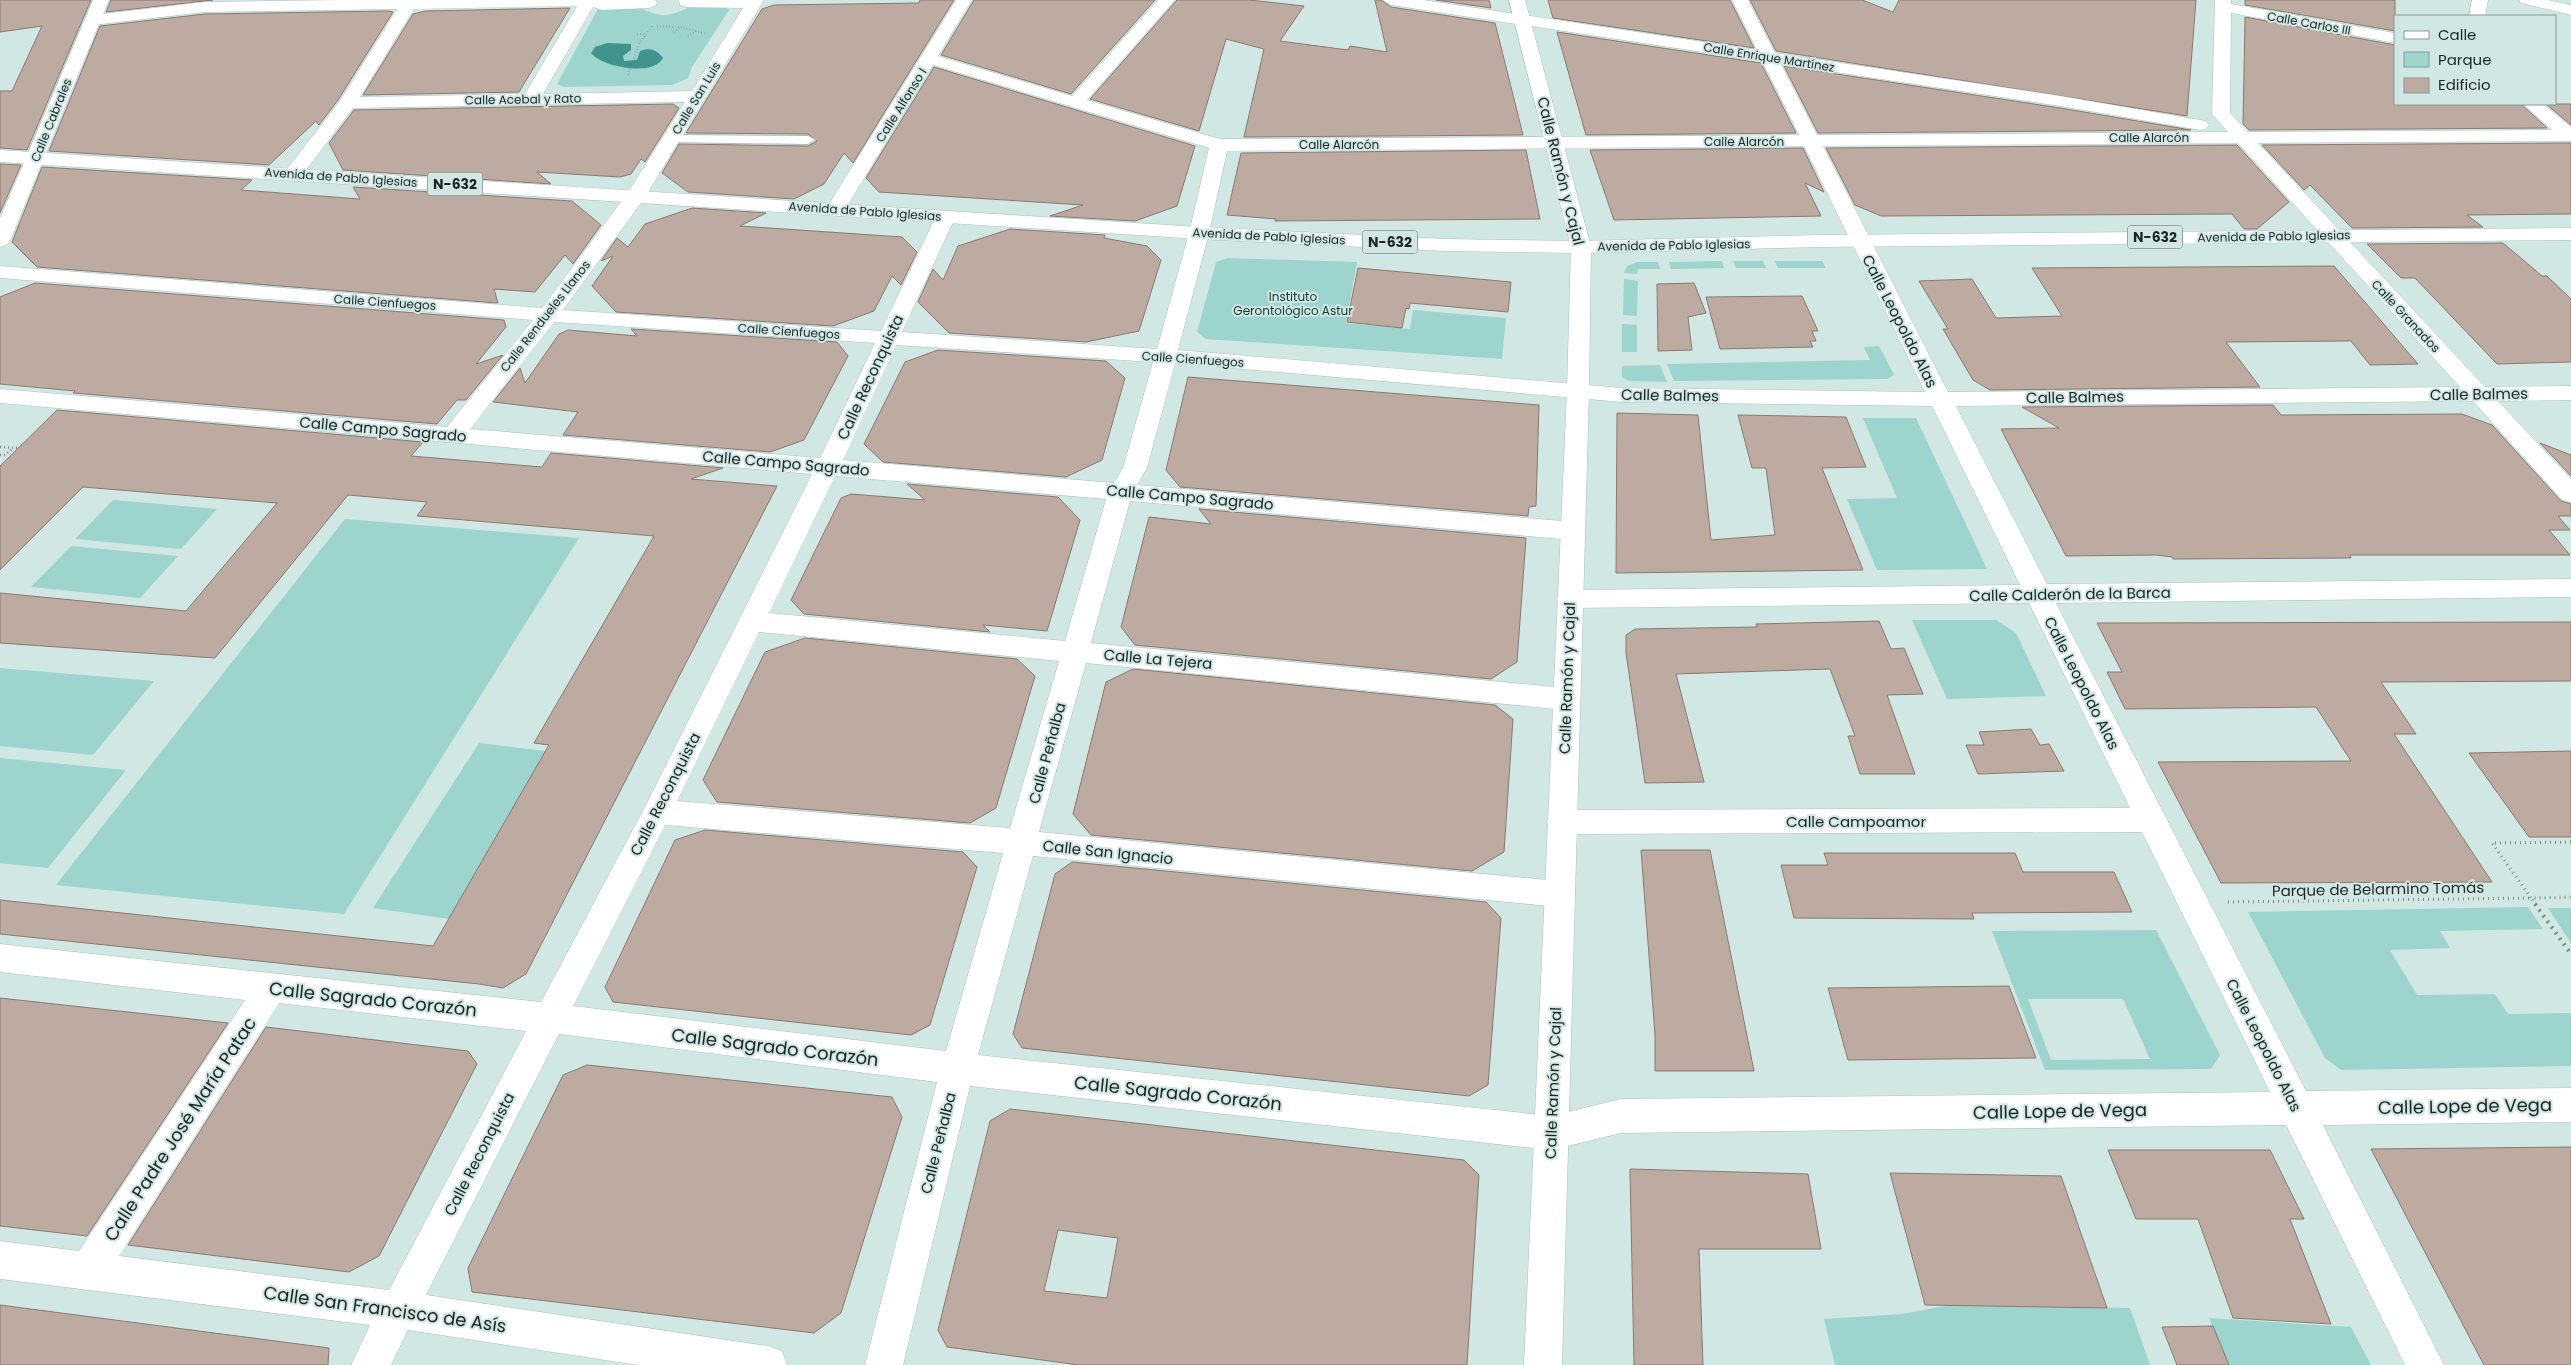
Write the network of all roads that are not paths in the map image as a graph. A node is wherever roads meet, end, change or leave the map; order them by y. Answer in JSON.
{"nodes":[{"id":1,"x":101,"y":0,"type":"edge"},
{"id":2,"x":755,"y":0,"type":"edge"},
{"id":3,"x":964,"y":0,"type":"edge"},
{"id":4,"x":1167,"y":0,"type":"edge"},
{"id":5,"x":1391,"y":0,"type":"edge"},
{"id":6,"x":1517,"y":0,"type":"edge"},
{"id":7,"x":1740,"y":0,"type":"edge"},
{"id":8,"x":2480,"y":0,"type":"edge"},
{"id":9,"x":2527,"y":0,"type":"edge"},
{"id":10,"x":588,"y":1,"type":"edge"},
{"id":11,"x":410,"y":2,"type":"edge"},
{"id":12,"x":686,"y":2,"type":"dead end"},
{"id":13,"x":649,"y":3,"type":"dead end"},
{"id":14,"x":2223,"y":4,"type":"edge"},
{"id":15,"x":2563,"y":6,"type":"edge"},
{"id":16,"x":2477,"y":15,"type":"edge"},
{"id":17,"x":1521,"y":19,"type":"junction"},
{"id":18,"x":93,"y":20,"type":"junction"},
{"id":19,"x":2394,"y":38,"type":"edge"},
{"id":20,"x":1769,"y":56,"type":"junction"},
{"id":21,"x":930,"y":58,"type":"junction"},
{"id":22,"x":697,"y":96,"type":"junction"},
{"id":23,"x":531,"y":99,"type":"junction"},
{"id":24,"x":1076,"y":102,"type":"junction"},
{"id":25,"x":348,"y":103,"type":"junction"},
{"id":26,"x":2533,"y":105,"type":"edge"},
{"id":27,"x":2147,"y":114,"type":"junction"},
{"id":28,"x":2571,"y":135,"type":"edge"},
{"id":29,"x":2164,"y":137,"type":"junction"},
{"id":30,"x":2242,"y":137,"type":"junction"},
{"id":31,"x":671,"y":139,"type":"junction"},
{"id":32,"x":808,"y":140,"type":"dead end"},
{"id":33,"x":1809,"y":141,"type":"junction"},
{"id":34,"x":1556,"y":142,"type":"junction"},
{"id":35,"x":1219,"y":145,"type":"junction"},
{"id":36,"x":0,"y":156,"type":"edge"},
{"id":37,"x":35,"y":158,"type":"junction"},
{"id":38,"x":293,"y":174,"type":"junction"},
{"id":39,"x":636,"y":196,"type":"junction"},
{"id":40,"x":836,"y":209,"type":"junction"},
{"id":41,"x":946,"y":216,"type":"junction"},
{"id":42,"x":1199,"y":233,"type":"junction"},
{"id":43,"x":2571,"y":234,"type":"edge"},
{"id":44,"x":2330,"y":235,"type":"junction"},
{"id":45,"x":0,"y":241,"type":"edge"},
{"id":46,"x":1860,"y":241,"type":"junction"},
{"id":47,"x":1581,"y":246,"type":"junction"},
{"id":48,"x":0,"y":272,"type":"edge"},
{"id":49,"x":548,"y":315,"type":"junction"},
{"id":50,"x":889,"y":338,"type":"junction"},
{"id":51,"x":1164,"y":357,"type":"junction"},
{"id":52,"x":1578,"y":391,"type":"junction"},
{"id":53,"x":2571,"y":393,"type":"edge"},
{"id":54,"x":2478,"y":394,"type":"junction"},
{"id":55,"x":0,"y":396,"type":"edge"},
{"id":56,"x":1939,"y":399,"type":"junction"},
{"id":57,"x":452,"y":434,"type":"junction"},
{"id":58,"x":828,"y":466,"type":"junction"},
{"id":59,"x":1122,"y":491,"type":"junction"},
{"id":60,"x":2571,"y":494,"type":"edge"},
{"id":61,"x":1572,"y":531,"type":"junction"},
{"id":62,"x":2571,"y":588,"type":"edge"},
{"id":63,"x":2037,"y":594,"type":"junction"},
{"id":64,"x":1570,"y":599,"type":"junction"},
{"id":65,"x":750,"y":621,"type":"junction"},
{"id":66,"x":1076,"y":652,"type":"junction"},
{"id":67,"x":1566,"y":699,"type":"junction"},
{"id":68,"x":657,"y":812,"type":"junction"},
{"id":69,"x":2151,"y":820,"type":"junction"},
{"id":70,"x":1562,"y":822,"type":"junction"},
{"id":71,"x":1021,"y":842,"type":"junction"},
{"id":72,"x":1559,"y":894,"type":"junction"},
{"id":73,"x":0,"y":958,"type":"edge"},
{"id":74,"x":271,"y":988,"type":"junction"},
{"id":75,"x":549,"y":1018,"type":"junction"},
{"id":76,"x":958,"y":1068,"type":"junction"},
{"id":77,"x":2571,"y":1105,"type":"edge"},
{"id":78,"x":2296,"y":1108,"type":"junction"},
{"id":79,"x":1551,"y":1133,"type":"junction"},
{"id":80,"x":0,"y":1260,"type":"edge"},
{"id":81,"x":89,"y":1270,"type":"junction"},
{"id":82,"x":398,"y":1310,"type":"junction"},
{"id":83,"x":370,"y":1365,"type":"edge"},
{"id":84,"x":768,"y":1365,"type":"edge"},
{"id":85,"x":884,"y":1365,"type":"edge"},
{"id":86,"x":1543,"y":1365,"type":"edge"},
{"id":87,"x":2425,"y":1365,"type":"edge"}],
"edges":[{"from":1,"to":18,"type":"street","name":"Calle Cabrales"},
{"from":2,"to":12,"type":"street"},
{"from":2,"to":22,"type":"street","name":"Calle San Luis"},
{"from":3,"to":21,"type":"street","name":"Calle Alfonso I"},
{"from":4,"to":24,"type":"street"},
{"from":5,"to":17,"type":"street","name":"Calle Enrique Martínez"},
{"from":6,"to":17,"type":"street","name":"Calle Ramón y Cajal"},
{"from":7,"to":20,"type":"street","name":"Calle Leopoldo Alas"},
{"from":8,"to":16,"type":"street"},
{"from":9,"to":15,"type":"street"},
{"from":10,"to":11,"type":"street"},
{"from":10,"to":13,"type":"street"},
{"from":10,"to":23,"type":"street"},
{"from":11,"to":18,"type":"street"},
{"from":11,"to":25,"type":"street"},
{"from":14,"to":19,"type":"street","name":"Calle Carlos III"},
{"from":14,"to":30,"type":"street","name":"Calle Granados"},
{"from":17,"to":20,"type":"street","name":"Calle Enrique Martínez"},
{"from":17,"to":34,"type":"street","name":"Calle Ramón y Cajal"},
{"from":18,"to":37,"type":"street","name":"Calle Cabrales"},
{"from":20,"to":27,"type":"street","name":"Calle Enrique Martínez"},
{"from":20,"to":33,"type":"street","name":"Calle Leopoldo Alas"},
{"from":21,"to":24,"type":"street","name":"Calle Alarcón"},
{"from":21,"to":40,"type":"street","name":"Calle Alfonso I"},
{"from":22,"to":23,"type":"street","name":"Calle Acebal y Rato"},
{"from":22,"to":31,"type":"street","name":"Calle San Luis"},
{"from":23,"to":25,"type":"street","name":"Calle Acebal y Rato"},
{"from":24,"to":35,"type":"street","name":"Calle Alarcón"},
{"from":25,"to":38,"type":"street"},
{"from":26,"to":28,"type":"street"},
{"from":27,"to":29,"type":"street"},
{"from":27,"to":30,"type":"street","name":"Calle Enrique Martínez"},
{"from":28,"to":30,"type":"street","name":"Calle Alarcón"},
{"from":29,"to":30,"type":"street","name":"Calle Alarcón"},
{"from":29,"to":33,"type":"street","name":"Calle Alarcón"},
{"from":30,"to":44,"type":"street","name":"Calle Granados"},
{"from":31,"to":32,"type":"lane"},
{"from":31,"to":39,"type":"street","name":"Calle San Luis"},
{"from":33,"to":34,"type":"street","name":"Calle Alarcón"},
{"from":33,"to":46,"type":"street","name":"Calle Leopoldo Alas"},
{"from":34,"to":35,"type":"street","name":"Calle Alarcón"},
{"from":34,"to":47,"type":"street","name":"Calle Ramón y Cajal"},
{"from":35,"to":42,"type":"street","name":"Calle Peñalba"},
{"from":36,"to":37,"type":"street","name":"Avenida de Pablo Iglesias","number":"N-632"},
{"from":37,"to":38,"type":"street","name":"Avenida de Pablo Iglesias","number":"N-632"},
{"from":37,"to":45,"type":"street","name":"Calle Cabrales"},
{"from":38,"to":39,"type":"street","name":"Avenida de Pablo Iglesias","number":"N-632"},
{"from":39,"to":40,"type":"street","name":"Avenida de Pablo Iglesias","number":"N-632"},
{"from":39,"to":49,"type":"street","name":"Calle Rendueles Llanos"},
{"from":40,"to":41,"type":"street","name":"Avenida de Pablo Iglesias","number":"N-632"},
{"from":41,"to":42,"type":"street","name":"Avenida de Pablo Iglesias","number":"N-632"},
{"from":41,"to":50,"type":"street","name":"Calle Reconquista"},
{"from":42,"to":47,"type":"street","name":"Avenida de Pablo Iglesias","number":"N-632"},
{"from":42,"to":51,"type":"street","name":"Calle Peñalba"},
{"from":43,"to":44,"type":"street","name":"Avenida de Pablo Iglesias","number":"N-632"},
{"from":44,"to":46,"type":"street","name":"Avenida de Pablo Iglesias","number":"N-632"},
{"from":44,"to":54,"type":"street","name":"Calle Granados"},
{"from":46,"to":47,"type":"street","name":"Avenida de Pablo Iglesias","number":"N-632"},
{"from":46,"to":56,"type":"street","name":"Calle Leopoldo Alas"},
{"from":47,"to":52,"type":"street","name":"Calle Ramón y Cajal"},
{"from":48,"to":49,"type":"street","name":"Calle Cienfuegos"},
{"from":49,"to":50,"type":"street","name":"Calle Cienfuegos"},
{"from":49,"to":57,"type":"street","name":"Calle Rendueles Llanos"},
{"from":50,"to":51,"type":"street","name":"Calle Cienfuegos"},
{"from":50,"to":58,"type":"street","name":"Calle Reconquista"},
{"from":51,"to":52,"type":"street","name":"Calle Cienfuegos"},
{"from":51,"to":59,"type":"street","name":"Calle Peñalba"},
{"from":52,"to":56,"type":"street","name":"Calle Balmes"},
{"from":52,"to":61,"type":"street","name":"Calle Ramón y Cajal"},
{"from":53,"to":54,"type":"street","name":"Calle Balmes"},
{"from":54,"to":56,"type":"street","name":"Calle Balmes"},
{"from":54,"to":60,"type":"street","name":"Calle Granados"},
{"from":55,"to":57,"type":"street","name":"Calle Campo Sagrado"},
{"from":56,"to":63,"type":"street","name":"Calle Leopoldo Alas"},
{"from":57,"to":58,"type":"street","name":"Calle Campo Sagrado"},
{"from":58,"to":59,"type":"street","name":"Calle Campo Sagrado"},
{"from":58,"to":65,"type":"street","name":"Calle Reconquista"},
{"from":59,"to":61,"type":"street","name":"Calle Campo Sagrado"},
{"from":59,"to":66,"type":"street","name":"Calle Peñalba"},
{"from":61,"to":64,"type":"street","name":"Calle Ramón y Cajal"},
{"from":62,"to":63,"type":"street","name":"Calle Calderón de la Barca"},
{"from":63,"to":64,"type":"street","name":"Calle Calderón de la Barca"},
{"from":63,"to":69,"type":"street","name":"Calle Leopoldo Alas"},
{"from":64,"to":67,"type":"street","name":"Calle Ramón y Cajal"},
{"from":65,"to":66,"type":"street","name":"Calle La Tejera"},
{"from":65,"to":68,"type":"street","name":"Calle Reconquista"},
{"from":66,"to":67,"type":"street","name":"Calle La Tejera"},
{"from":66,"to":71,"type":"street","name":"Calle Peñalba"},
{"from":67,"to":70,"type":"street","name":"Calle Ramón y Cajal"},
{"from":68,"to":71,"type":"street","name":"Calle San Ignacio"},
{"from":68,"to":75,"type":"street","name":"Calle Reconquista"},
{"from":69,"to":70,"type":"street","name":"Calle Campoamor"},
{"from":69,"to":78,"type":"street","name":"Calle Leopoldo Alas"},
{"from":70,"to":72,"type":"street","name":"Calle Ramón y Cajal"},
{"from":71,"to":72,"type":"street","name":"Calle San Ignacio"},
{"from":71,"to":76,"type":"street","name":"Calle Peñalba"},
{"from":72,"to":79,"type":"street","name":"Calle Ramón y Cajal"},
{"from":73,"to":74,"type":"street","name":"Calle Sagrado Corazón"},
{"from":74,"to":75,"type":"street","name":"Calle Sagrado Corazón"},
{"from":74,"to":81,"type":"street","name":"Calle Padre José María Patac"},
{"from":75,"to":76,"type":"street","name":"Calle Sagrado Corazón"},
{"from":75,"to":82,"type":"street","name":"Calle Reconquista"},
{"from":76,"to":79,"type":"street","name":"Calle Sagrado Corazón"},
{"from":76,"to":85,"type":"street","name":"Calle Peñalba"},
{"from":77,"to":78,"type":"street","name":"Calle Lope de Vega"},
{"from":78,"to":79,"type":"street","name":"Calle Lope de Vega"},
{"from":78,"to":87,"type":"street","name":"Calle Leopoldo Alas"},
{"from":79,"to":86,"type":"street","name":"Calle Ramón y Cajal"},
{"from":80,"to":81,"type":"street","name":"Calle San Francisco de Asís"},
{"from":81,"to":82,"type":"street","name":"Calle San Francisco de Asís"},
{"from":82,"to":83,"type":"street","name":"Calle Reconquista"},
{"from":82,"to":84,"type":"street","name":"Calle San Francisco de Asís"}]}
